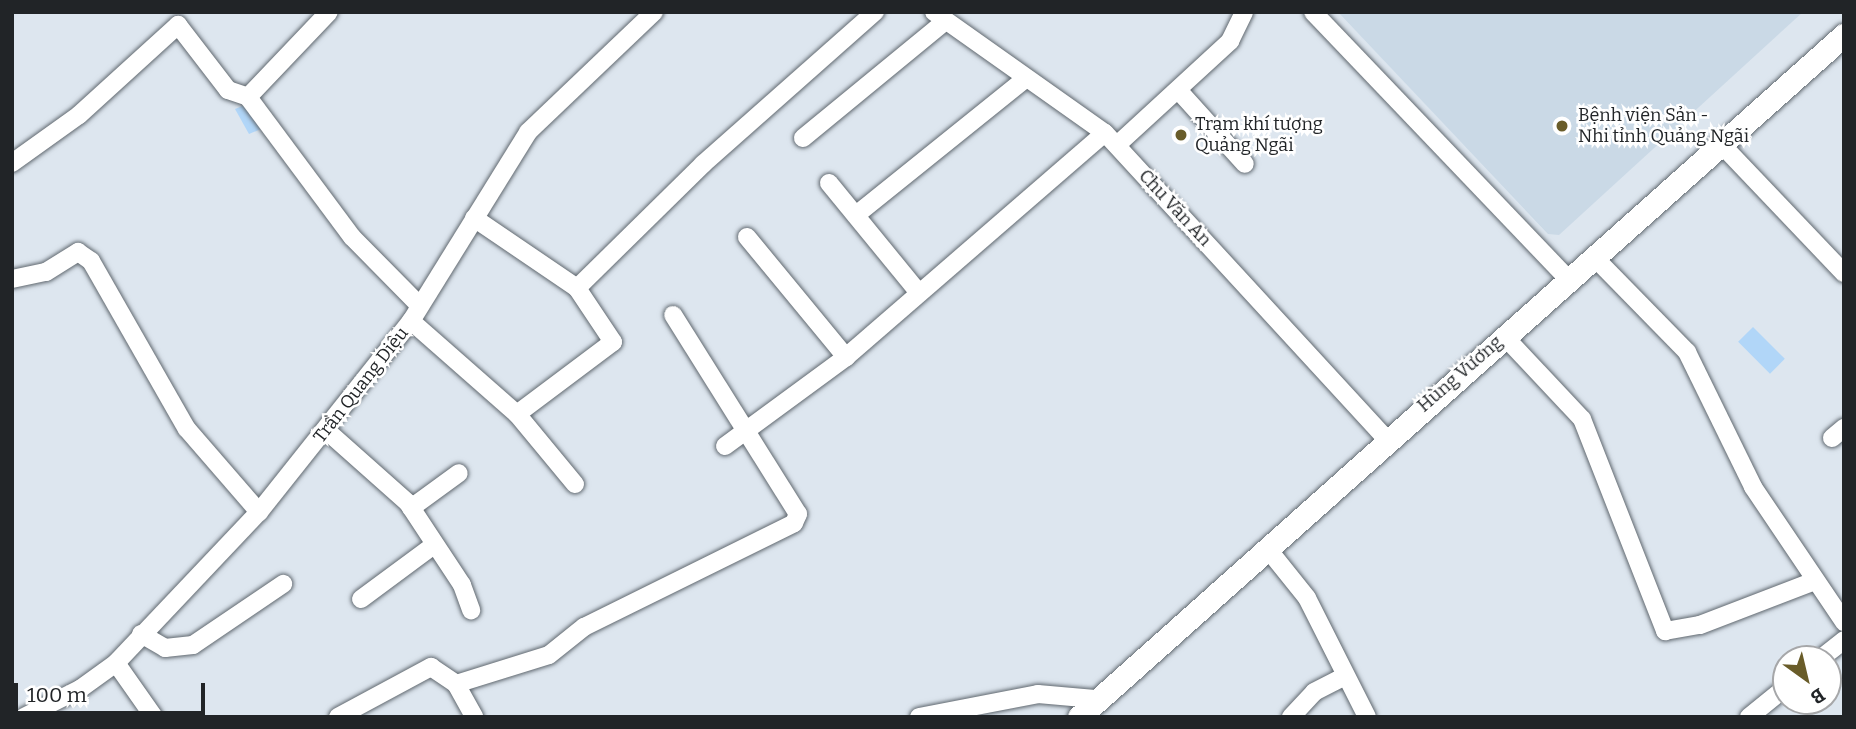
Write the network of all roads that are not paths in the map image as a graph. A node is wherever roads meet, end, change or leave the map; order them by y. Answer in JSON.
{"nodes":[{"id":1,"x":329,"y":12,"type":"edge"},
{"id":2,"x":654,"y":12,"type":"edge"},
{"id":3,"x":875,"y":12,"type":"edge"},
{"id":4,"x":1244,"y":12,"type":"edge"},
{"id":5,"x":1313,"y":12,"type":"edge"},
{"id":6,"x":939,"y":17,"type":"edge"},
{"id":7,"x":180,"y":18,"type":"edge"},
{"id":8,"x":1844,"y":34,"type":"edge"},
{"id":9,"x":1025,"y":79,"type":"junction"},
{"id":10,"x":1179,"y":91,"type":"junction"},
{"id":11,"x":248,"y":97,"type":"junction"},
{"id":12,"x":803,"y":138,"type":"dead end"},
{"id":13,"x":1111,"y":139,"type":"junction"},
{"id":14,"x":1722,"y":145,"type":"junction"},
{"id":15,"x":12,"y":163,"type":"edge"},
{"id":16,"x":1245,"y":164,"type":"dead end"},
{"id":17,"x":829,"y":183,"type":"dead end"},
{"id":18,"x":856,"y":215,"type":"junction"},
{"id":19,"x":474,"y":218,"type":"junction"},
{"id":20,"x":747,"y":237,"type":"dead end"},
{"id":21,"x":1594,"y":258,"type":"junction"},
{"id":22,"x":1844,"y":273,"type":"edge"},
{"id":23,"x":12,"y":279,"type":"edge"},
{"id":24,"x":1570,"y":281,"type":"junction"},
{"id":25,"x":577,"y":288,"type":"junction"},
{"id":26,"x":919,"y":293,"type":"junction"},
{"id":27,"x":415,"y":313,"type":"junction"},
{"id":28,"x":673,"y":315,"type":"dead end"},
{"id":29,"x":1504,"y":336,"type":"junction"},
{"id":30,"x":846,"y":357,"type":"junction"},
{"id":31,"x":517,"y":414,"type":"junction"},
{"id":32,"x":327,"y":431,"type":"junction"},
{"id":33,"x":746,"y":432,"type":"junction"},
{"id":34,"x":1385,"y":438,"type":"junction"},
{"id":35,"x":724,"y":446,"type":"dead end"},
{"id":36,"x":458,"y":473,"type":"dead end"},
{"id":37,"x":575,"y":484,"type":"dead end"},
{"id":38,"x":411,"y":508,"type":"junction"},
{"id":39,"x":259,"y":512,"type":"junction"},
{"id":40,"x":434,"y":545,"type":"junction"},
{"id":41,"x":1266,"y":548,"type":"junction"},
{"id":42,"x":1812,"y":582,"type":"junction"},
{"id":43,"x":283,"y":584,"type":"dead end"},
{"id":44,"x":362,"y":599,"type":"dead end"},
{"id":45,"x":471,"y":610,"type":"dead end"},
{"id":46,"x":1844,"y":622,"type":"edge"},
{"id":47,"x":141,"y":634,"type":"junction"},
{"id":48,"x":116,"y":663,"type":"junction"},
{"id":49,"x":1344,"y":677,"type":"junction"},
{"id":50,"x":456,"y":684,"type":"junction"},
{"id":51,"x":1772,"y":698,"type":"edge"},
{"id":52,"x":1096,"y":699,"type":"junction"},
{"id":53,"x":24,"y":717,"type":"edge"},
{"id":54,"x":154,"y":717,"type":"edge"},
{"id":55,"x":338,"y":717,"type":"edge"},
{"id":56,"x":474,"y":717,"type":"edge"},
{"id":57,"x":919,"y":717,"type":"edge"},
{"id":58,"x":1079,"y":717,"type":"edge"},
{"id":59,"x":1292,"y":717,"type":"edge"},
{"id":60,"x":1367,"y":717,"type":"edge"},
{"id":61,"x":1749,"y":717,"type":"edge"}],
"edges":[{"from":1,"to":11,"type":"street"},
{"from":2,"to":19,"type":"street","name":"Trần Quang Diệu"},
{"from":3,"to":25,"type":"street"},
{"from":4,"to":10,"type":"street"},
{"from":5,"to":24,"type":"street"},
{"from":6,"to":9,"type":"street","name":"Chu Văn An"},
{"from":6,"to":12,"type":"street"},
{"from":7,"to":11,"type":"street"},
{"from":7,"to":15,"type":"street"},
{"from":8,"to":14,"type":"main road","name":"Hùng Vương"},
{"from":9,"to":13,"type":"street","name":"Chu Văn An"},
{"from":9,"to":18,"type":"street"},
{"from":10,"to":13,"type":"street"},
{"from":10,"to":16,"type":"street"},
{"from":11,"to":27,"type":"street"},
{"from":13,"to":26,"type":"street"},
{"from":13,"to":34,"type":"street","name":"Chu Văn An"},
{"from":14,"to":21,"type":"main road","name":"Hùng Vương"},
{"from":14,"to":22,"type":"street"},
{"from":17,"to":18,"type":"street"},
{"from":18,"to":26,"type":"street"},
{"from":19,"to":25,"type":"street"},
{"from":19,"to":27,"type":"street","name":"Trần Quang Diệu"},
{"from":20,"to":30,"type":"street"},
{"from":21,"to":24,"type":"main road","name":"Hùng Vương"},
{"from":21,"to":42,"type":"street"},
{"from":23,"to":39,"type":"street"},
{"from":24,"to":29,"type":"main road","name":"Hùng Vương"},
{"from":25,"to":31,"type":"street"},
{"from":26,"to":30,"type":"street"},
{"from":27,"to":31,"type":"street"},
{"from":27,"to":32,"type":"street","name":"Trần Quang Diệu"},
{"from":28,"to":33,"type":"street"},
{"from":29,"to":34,"type":"main road","name":"Hùng Vương"},
{"from":29,"to":42,"type":"street"},
{"from":30,"to":33,"type":"street"},
{"from":31,"to":37,"type":"street"},
{"from":32,"to":38,"type":"street"},
{"from":32,"to":39,"type":"street","name":"Trần Quang Diệu"},
{"from":33,"to":35,"type":"street"},
{"from":33,"to":50,"type":"street"},
{"from":34,"to":41,"type":"main road","name":"Hùng Vương"},
{"from":36,"to":38,"type":"street"},
{"from":38,"to":40,"type":"street"},
{"from":39,"to":47,"type":"street","name":"Trần Quang Diệu"},
{"from":40,"to":44,"type":"street"},
{"from":40,"to":45,"type":"street"},
{"from":41,"to":49,"type":"street"},
{"from":41,"to":52,"type":"main road","name":"Hùng Vương"},
{"from":42,"to":46,"type":"street"},
{"from":43,"to":47,"type":"street"},
{"from":47,"to":48,"type":"street","name":"Trần Quang Diệu"},
{"from":48,"to":53,"type":"street","name":"Trần Quang Diệu"},
{"from":48,"to":54,"type":"street"},
{"from":49,"to":59,"type":"street"},
{"from":49,"to":60,"type":"street"},
{"from":50,"to":55,"type":"street"},
{"from":50,"to":56,"type":"street"},
{"from":51,"to":61,"type":"street"},
{"from":52,"to":57,"type":"street"},
{"from":52,"to":58,"type":"main road","name":"Hùng Vương"}]}
